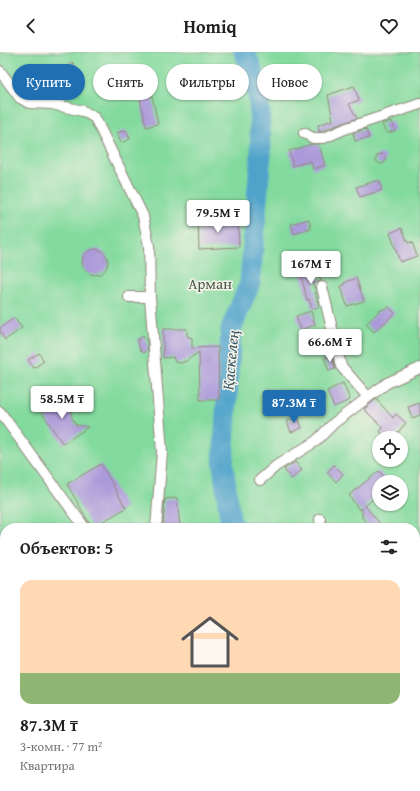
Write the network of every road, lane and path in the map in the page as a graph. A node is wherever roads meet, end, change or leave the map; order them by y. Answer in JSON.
{"nodes":[{"id":1,"x":0,"y":71,"type":"edge"},
{"id":2,"x":420,"y":104,"type":"edge"},
{"id":3,"x":304,"y":133,"type":"dead end"},
{"id":4,"x":322,"y":287,"type":"dead end"},
{"id":5,"x":129,"y":297,"type":"dead end"},
{"id":6,"x":150,"y":297,"type":"junction"},
{"id":7,"x":420,"y":368,"type":"edge"},
{"id":8,"x":368,"y":397,"type":"junction"},
{"id":9,"x":0,"y":412,"type":"edge"},
{"id":10,"x":260,"y":480,"type":"dead end"},
{"id":11,"x":81,"y":523,"type":"edge"},
{"id":12,"x":156,"y":523,"type":"edge"}],
"edges":[{"from":1,"to":6,"type":"street"},
{"from":2,"to":3,"type":"street"},
{"from":4,"to":8,"type":"street"},
{"from":5,"to":6,"type":"street"},
{"from":6,"to":12,"type":"street"},
{"from":7,"to":8,"type":"street"},
{"from":8,"to":10,"type":"street"},
{"from":9,"to":11,"type":"street"}]}
